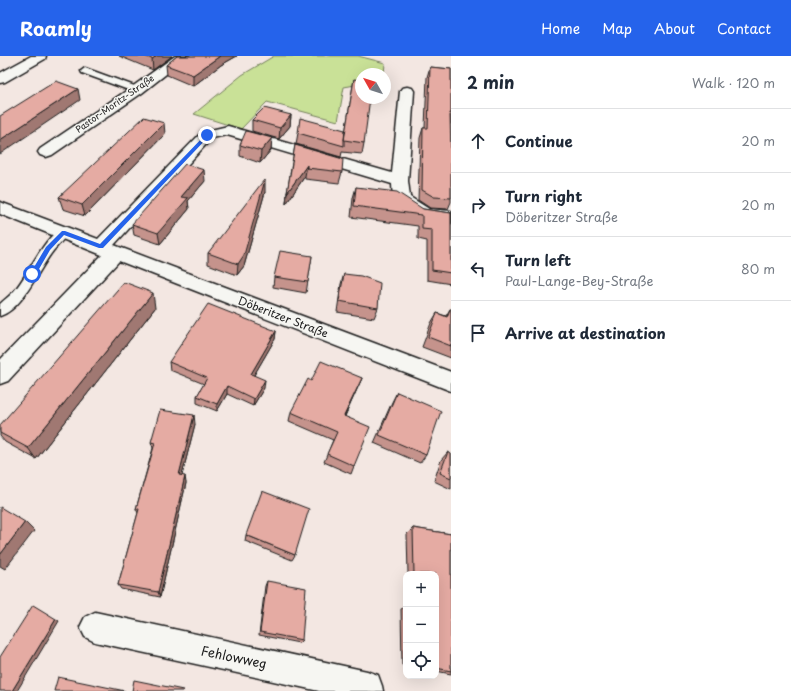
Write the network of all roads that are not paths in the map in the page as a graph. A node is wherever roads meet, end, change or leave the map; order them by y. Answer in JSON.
{"nodes":[{"id":1,"x":40,"y":56,"type":"edge"},
{"id":2,"x":183,"y":56,"type":"edge"},
{"id":3,"x":85,"y":71,"type":"dead end"},
{"id":4,"x":0,"y":79,"type":"edge"},
{"id":5,"x":137,"y":90,"type":"junction"},
{"id":6,"x":407,"y":91,"type":"dead end"},
{"id":7,"x":46,"y":152,"type":"dead end"},
{"id":8,"x":400,"y":180,"type":"junction"},
{"id":9,"x":0,"y":208,"type":"edge"},
{"id":10,"x":451,"y":217,"type":"edge"},
{"id":11,"x":63,"y":232,"type":"junction"},
{"id":12,"x":108,"y":250,"type":"junction"},
{"id":13,"x":0,"y":311,"type":"edge"},
{"id":14,"x":0,"y":375,"type":"edge"},
{"id":15,"x":451,"y":382,"type":"edge"},
{"id":16,"x":95,"y":627,"type":"dead end"},
{"id":17,"x":367,"y":691,"type":"edge"}],
"edges":[{"from":1,"to":4,"type":"street"},
{"from":2,"to":5,"type":"street","name":"Pastor-Moritz-Straße"},
{"from":3,"to":5,"type":"lane"},
{"from":5,"to":7,"type":"street","name":"Pastor-Moritz-Straße"},
{"from":6,"to":8,"type":"street"},
{"from":8,"to":10,"type":"street"},
{"from":8,"to":12,"type":"street"},
{"from":9,"to":11,"type":"street","name":"Döberitzer Straße"},
{"from":11,"to":12,"type":"street","name":"Döberitzer Straße"},
{"from":11,"to":13,"type":"lane"},
{"from":12,"to":14,"type":"street"},
{"from":12,"to":15,"type":"street","name":"Döberitzer Straße"},
{"from":16,"to":17,"type":"street","name":"Fehlowweg"}]}
